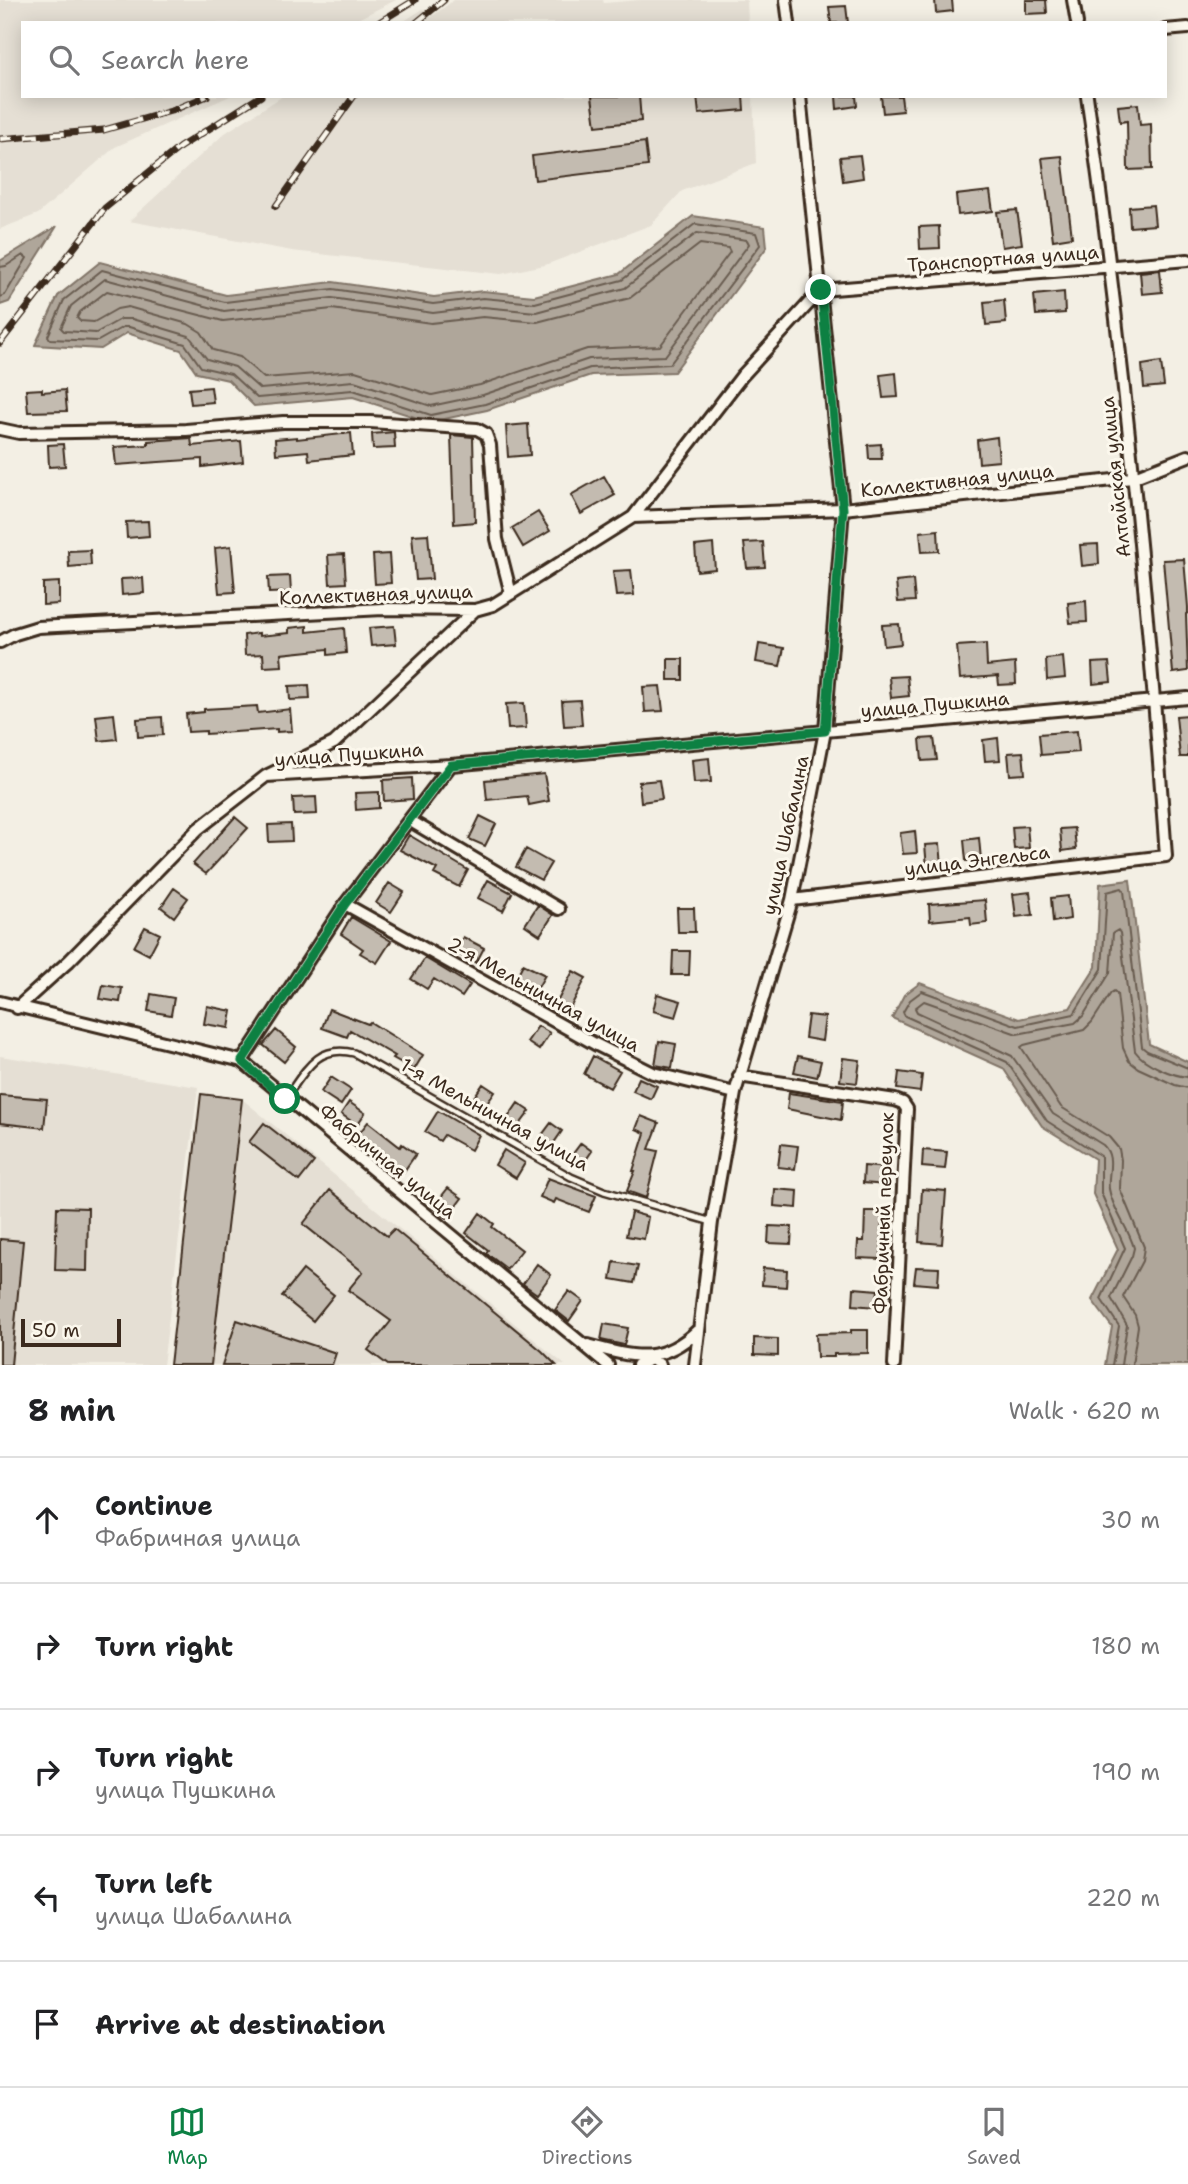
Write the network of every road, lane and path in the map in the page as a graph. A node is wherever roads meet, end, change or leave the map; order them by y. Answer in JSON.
{"nodes":[{"id":1,"x":786,"y":0,"type":"edge"},
{"id":2,"x":1073,"y":0,"type":"edge"},
{"id":3,"x":789,"y":21,"type":"edge"},
{"id":4,"x":1077,"y":21,"type":"edge"},
{"id":5,"x":1188,"y":28,"type":"edge"},
{"id":6,"x":1167,"y":30,"type":"edge"},
{"id":7,"x":800,"y":98,"type":"edge"},
{"id":8,"x":1087,"y":98,"type":"edge"},
{"id":9,"x":1188,"y":260,"type":"edge"},
{"id":10,"x":1111,"y":267,"type":"junction"},
{"id":11,"x":821,"y":290,"type":"junction"},
{"id":12,"x":0,"y":429,"type":"edge"},
{"id":13,"x":1188,"y":456,"type":"edge"},
{"id":14,"x":1132,"y":478,"type":"junction"},
{"id":15,"x":843,"y":509,"type":"junction"},
{"id":16,"x":633,"y":517,"type":"junction"},
{"id":17,"x":510,"y":594,"type":"junction"},
{"id":18,"x":475,"y":610,"type":"junction"},
{"id":19,"x":0,"y":642,"type":"edge"},
{"id":20,"x":1188,"y":698,"type":"edge"},
{"id":21,"x":1155,"y":701,"type":"junction"},
{"id":22,"x":825,"y":731,"type":"junction"},
{"id":23,"x":451,"y":765,"type":"junction"},
{"id":24,"x":266,"y":776,"type":"junction"},
{"id":25,"x":409,"y":820,"type":"junction"},
{"id":26,"x":1166,"y":856,"type":"joint"},
{"id":27,"x":792,"y":900,"type":"junction"},
{"id":28,"x":345,"y":904,"type":"junction"},
{"id":29,"x":559,"y":909,"type":"dead end"},
{"id":30,"x":0,"y":1002,"type":"edge"},
{"id":31,"x":17,"y":1008,"type":"junction"},
{"id":32,"x":242,"y":1061,"type":"junction"},
{"id":33,"x":739,"y":1076,"type":"junction"},
{"id":34,"x":735,"y":1093,"type":"junction"},
{"id":35,"x":285,"y":1099,"type":"junction"},
{"id":36,"x":712,"y":1222,"type":"junction"},
{"id":37,"x":700,"y":1328,"type":"junction"},
{"id":38,"x":582,"y":1343,"type":"junction"},
{"id":39,"x":656,"y":1362,"type":"edge"},
{"id":40,"x":608,"y":1365,"type":"edge"},
{"id":41,"x":638,"y":1365,"type":"edge"},
{"id":42,"x":695,"y":1365,"type":"edge"},
{"id":43,"x":894,"y":1365,"type":"edge"}],
"edges":[{"from":1,"to":3,"type":"street"},
{"from":2,"to":4,"type":"street"},
{"from":5,"to":6,"type":"street"},
{"from":7,"to":11,"type":"street","name":"улица Шабалина"},
{"from":8,"to":10,"type":"street","name":"Алтайская улица"},
{"from":9,"to":10,"type":"street","name":"Транспортная улица"},
{"from":10,"to":11,"type":"street","name":"Транспортная улица"},
{"from":10,"to":14,"type":"street","name":"Алтайская улица"},
{"from":11,"to":15,"type":"street","name":"улица Шабалина"},
{"from":11,"to":16,"type":"street"},
{"from":12,"to":17,"type":"street"},
{"from":13,"to":14,"type":"street","name":"Коллективная улица"},
{"from":14,"to":15,"type":"street","name":"Коллективная улица"},
{"from":14,"to":21,"type":"street","name":"Алтайская улица"},
{"from":15,"to":16,"type":"street","name":"Коллективная улица"},
{"from":15,"to":22,"type":"street","name":"улица Шабалина"},
{"from":16,"to":17,"type":"street","name":"Коллективная улица"},
{"from":17,"to":18,"type":"street","name":"Коллективная улица"},
{"from":18,"to":19,"type":"street","name":"Коллективная улица"},
{"from":18,"to":24,"type":"street"},
{"from":20,"to":21,"type":"street","name":"улица Пушкина"},
{"from":21,"to":22,"type":"street","name":"улица Пушкина"},
{"from":21,"to":26,"type":"street","name":"Алтайская улица"},
{"from":22,"to":23,"type":"street","name":"улица Пушкина"},
{"from":22,"to":27,"type":"street","name":"улица Шабалина"},
{"from":23,"to":24,"type":"street","name":"улица Пушкина"},
{"from":23,"to":25,"type":"street"},
{"from":24,"to":31,"type":"street"},
{"from":25,"to":28,"type":"street"},
{"from":25,"to":29,"type":"street"},
{"from":26,"to":27,"type":"street","name":"улица Энгельса"},
{"from":27,"to":33,"type":"street","name":"улица Шабалина"},
{"from":28,"to":32,"type":"street"},
{"from":28,"to":34,"type":"street","name":"2-я Мельничная улица"},
{"from":30,"to":31,"type":"street","name":"Фабричная улица"},
{"from":31,"to":32,"type":"street","name":"Фабричная улица"},
{"from":32,"to":35,"type":"street","name":"Фабричная улица"},
{"from":33,"to":34,"type":"street","name":"улица Шабалина"},
{"from":33,"to":43,"type":"street","name":"Фабричный переулок"},
{"from":34,"to":36,"type":"street","name":"улица Шабалина"},
{"from":35,"to":36,"type":"lane","name":"1-я Мельничная улица"},
{"from":35,"to":38,"type":"street","name":"Фабричная улица"},
{"from":36,"to":37,"type":"street","name":"улица Шабалина"},
{"from":37,"to":39,"type":"street"},
{"from":37,"to":42,"type":"street","name":"улица Шабалина"},
{"from":38,"to":39,"type":"street"},
{"from":38,"to":40,"type":"street","name":"Фабричная улица"},
{"from":39,"to":41,"type":"street"}]}
